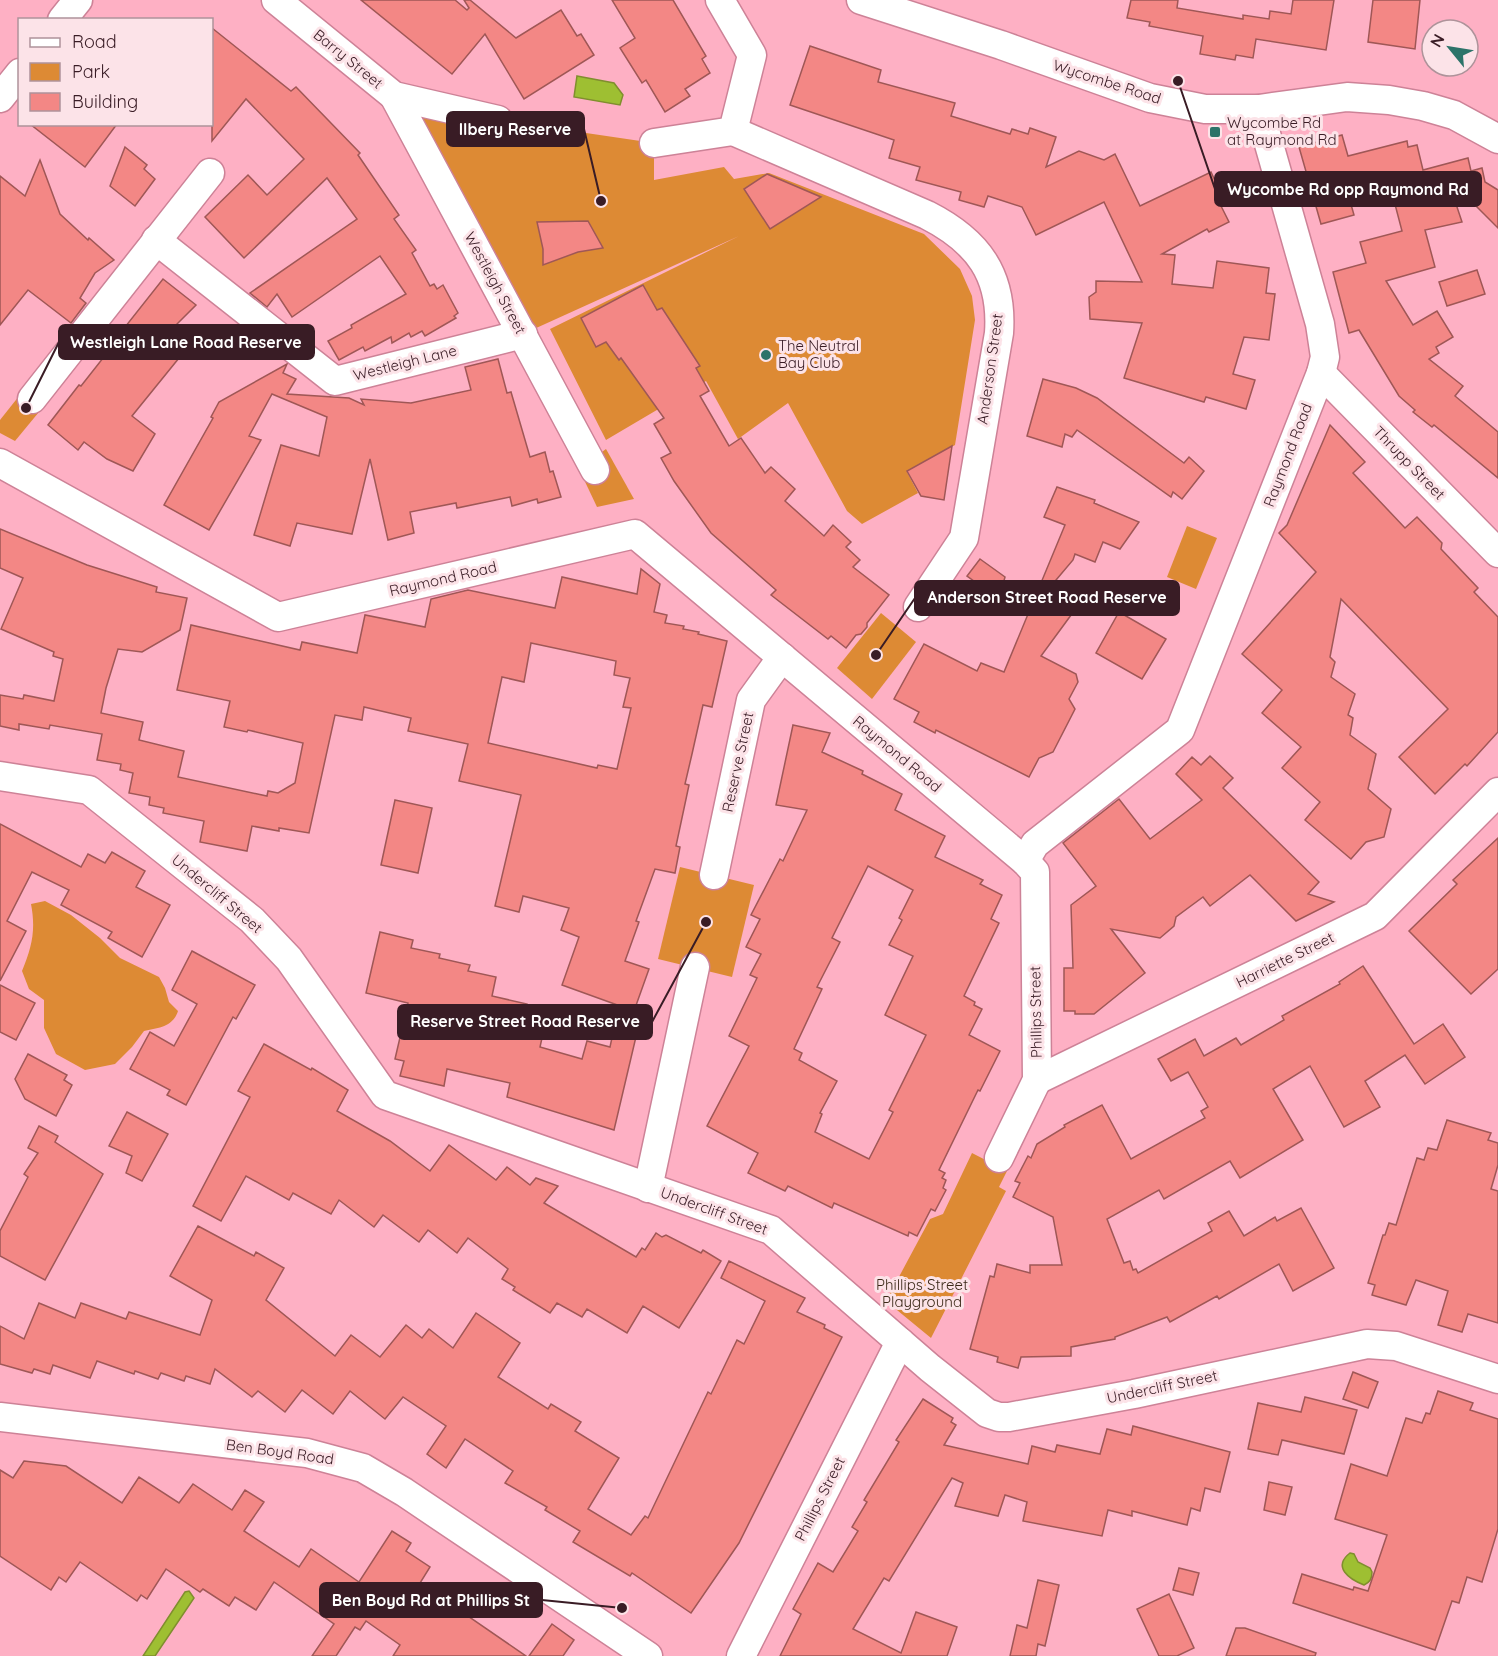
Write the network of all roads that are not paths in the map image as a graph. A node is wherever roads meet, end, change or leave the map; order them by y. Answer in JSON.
{"nodes":[{"id":1,"x":78,"y":0,"type":"edge"},
{"id":2,"x":276,"y":0,"type":"edge"},
{"id":3,"x":720,"y":0,"type":"edge"},
{"id":4,"x":861,"y":0,"type":"edge"},
{"id":5,"x":64,"y":18,"type":"edge"},
{"id":6,"x":18,"y":76,"type":"edge"},
{"id":7,"x":394,"y":96,"type":"junction"},
{"id":8,"x":0,"y":98,"type":"edge"},
{"id":9,"x":1258,"y":109,"type":"junction"},
{"id":10,"x":498,"y":120,"type":"dead end"},
{"id":11,"x":733,"y":131,"type":"junction"},
{"id":12,"x":1498,"y":139,"type":"edge"},
{"id":13,"x":654,"y":143,"type":"dead end"},
{"id":14,"x":210,"y":173,"type":"dead end"},
{"id":15,"x":156,"y":240,"type":"junction"},
{"id":16,"x":523,"y":334,"type":"junction"},
{"id":17,"x":1321,"y":373,"type":"junction"},
{"id":18,"x":32,"y":399,"type":"dead end"},
{"id":19,"x":0,"y":463,"type":"edge"},
{"id":20,"x":595,"y":470,"type":"dead end"},
{"id":21,"x":1498,"y":553,"type":"edge"},
{"id":22,"x":918,"y":607,"type":"dead end"},
{"id":23,"x":782,"y":657,"type":"junction"},
{"id":24,"x":0,"y":776,"type":"edge"},
{"id":25,"x":1498,"y":792,"type":"edge"},
{"id":26,"x":1025,"y":861,"type":"junction"},
{"id":27,"x":714,"y":875,"type":"dead end"},
{"id":28,"x":695,"y":967,"type":"dead end"},
{"id":29,"x":1037,"y":1080,"type":"junction"},
{"id":30,"x":999,"y":1158,"type":"dead end"},
{"id":31,"x":648,"y":1188,"type":"junction"},
{"id":32,"x":900,"y":1342,"type":"junction"},
{"id":33,"x":1498,"y":1379,"type":"edge"},
{"id":34,"x":0,"y":1417,"type":"edge"},
{"id":35,"x":648,"y":1656,"type":"edge"},
{"id":36,"x":741,"y":1656,"type":"edge"}],
"edges":[{"from":1,"to":5,"type":"street"},
{"from":2,"to":7,"type":"street","name":"Barry Street"},
{"from":3,"to":11,"type":"street"},
{"from":4,"to":9,"type":"street","name":"Wycombe Road"},
{"from":6,"to":8,"type":"street"},
{"from":7,"to":10,"type":"street","name":"Barry Street"},
{"from":7,"to":16,"type":"street","name":"Westleigh Street"},
{"from":9,"to":12,"type":"street","name":"Wycombe Road"},
{"from":9,"to":17,"type":"street","name":"Raymond Road"},
{"from":11,"to":13,"type":"street"},
{"from":11,"to":22,"type":"street","name":"Anderson Street"},
{"from":14,"to":15,"type":"street"},
{"from":15,"to":16,"type":"street","name":"Westleigh Lane"},
{"from":15,"to":18,"type":"street"},
{"from":16,"to":20,"type":"street","name":"Westleigh Street"},
{"from":17,"to":21,"type":"street","name":"Thrupp Street"},
{"from":17,"to":26,"type":"street","name":"Raymond Road"},
{"from":19,"to":23,"type":"street","name":"Raymond Road"},
{"from":23,"to":26,"type":"street","name":"Raymond Road"},
{"from":23,"to":27,"type":"street","name":"Reserve Street"},
{"from":24,"to":31,"type":"street","name":"Undercliff Street"},
{"from":25,"to":29,"type":"street","name":"Harriette Street"},
{"from":26,"to":29,"type":"street","name":"Phillips Street"},
{"from":28,"to":31,"type":"street"},
{"from":29,"to":30,"type":"street","name":"Phillips Street"},
{"from":31,"to":32,"type":"street","name":"Undercliff Street"},
{"from":32,"to":33,"type":"street","name":"Undercliff Street"},
{"from":32,"to":36,"type":"street","name":"Phillips Street"},
{"from":34,"to":35,"type":"street","name":"Ben Boyd Road"}]}
